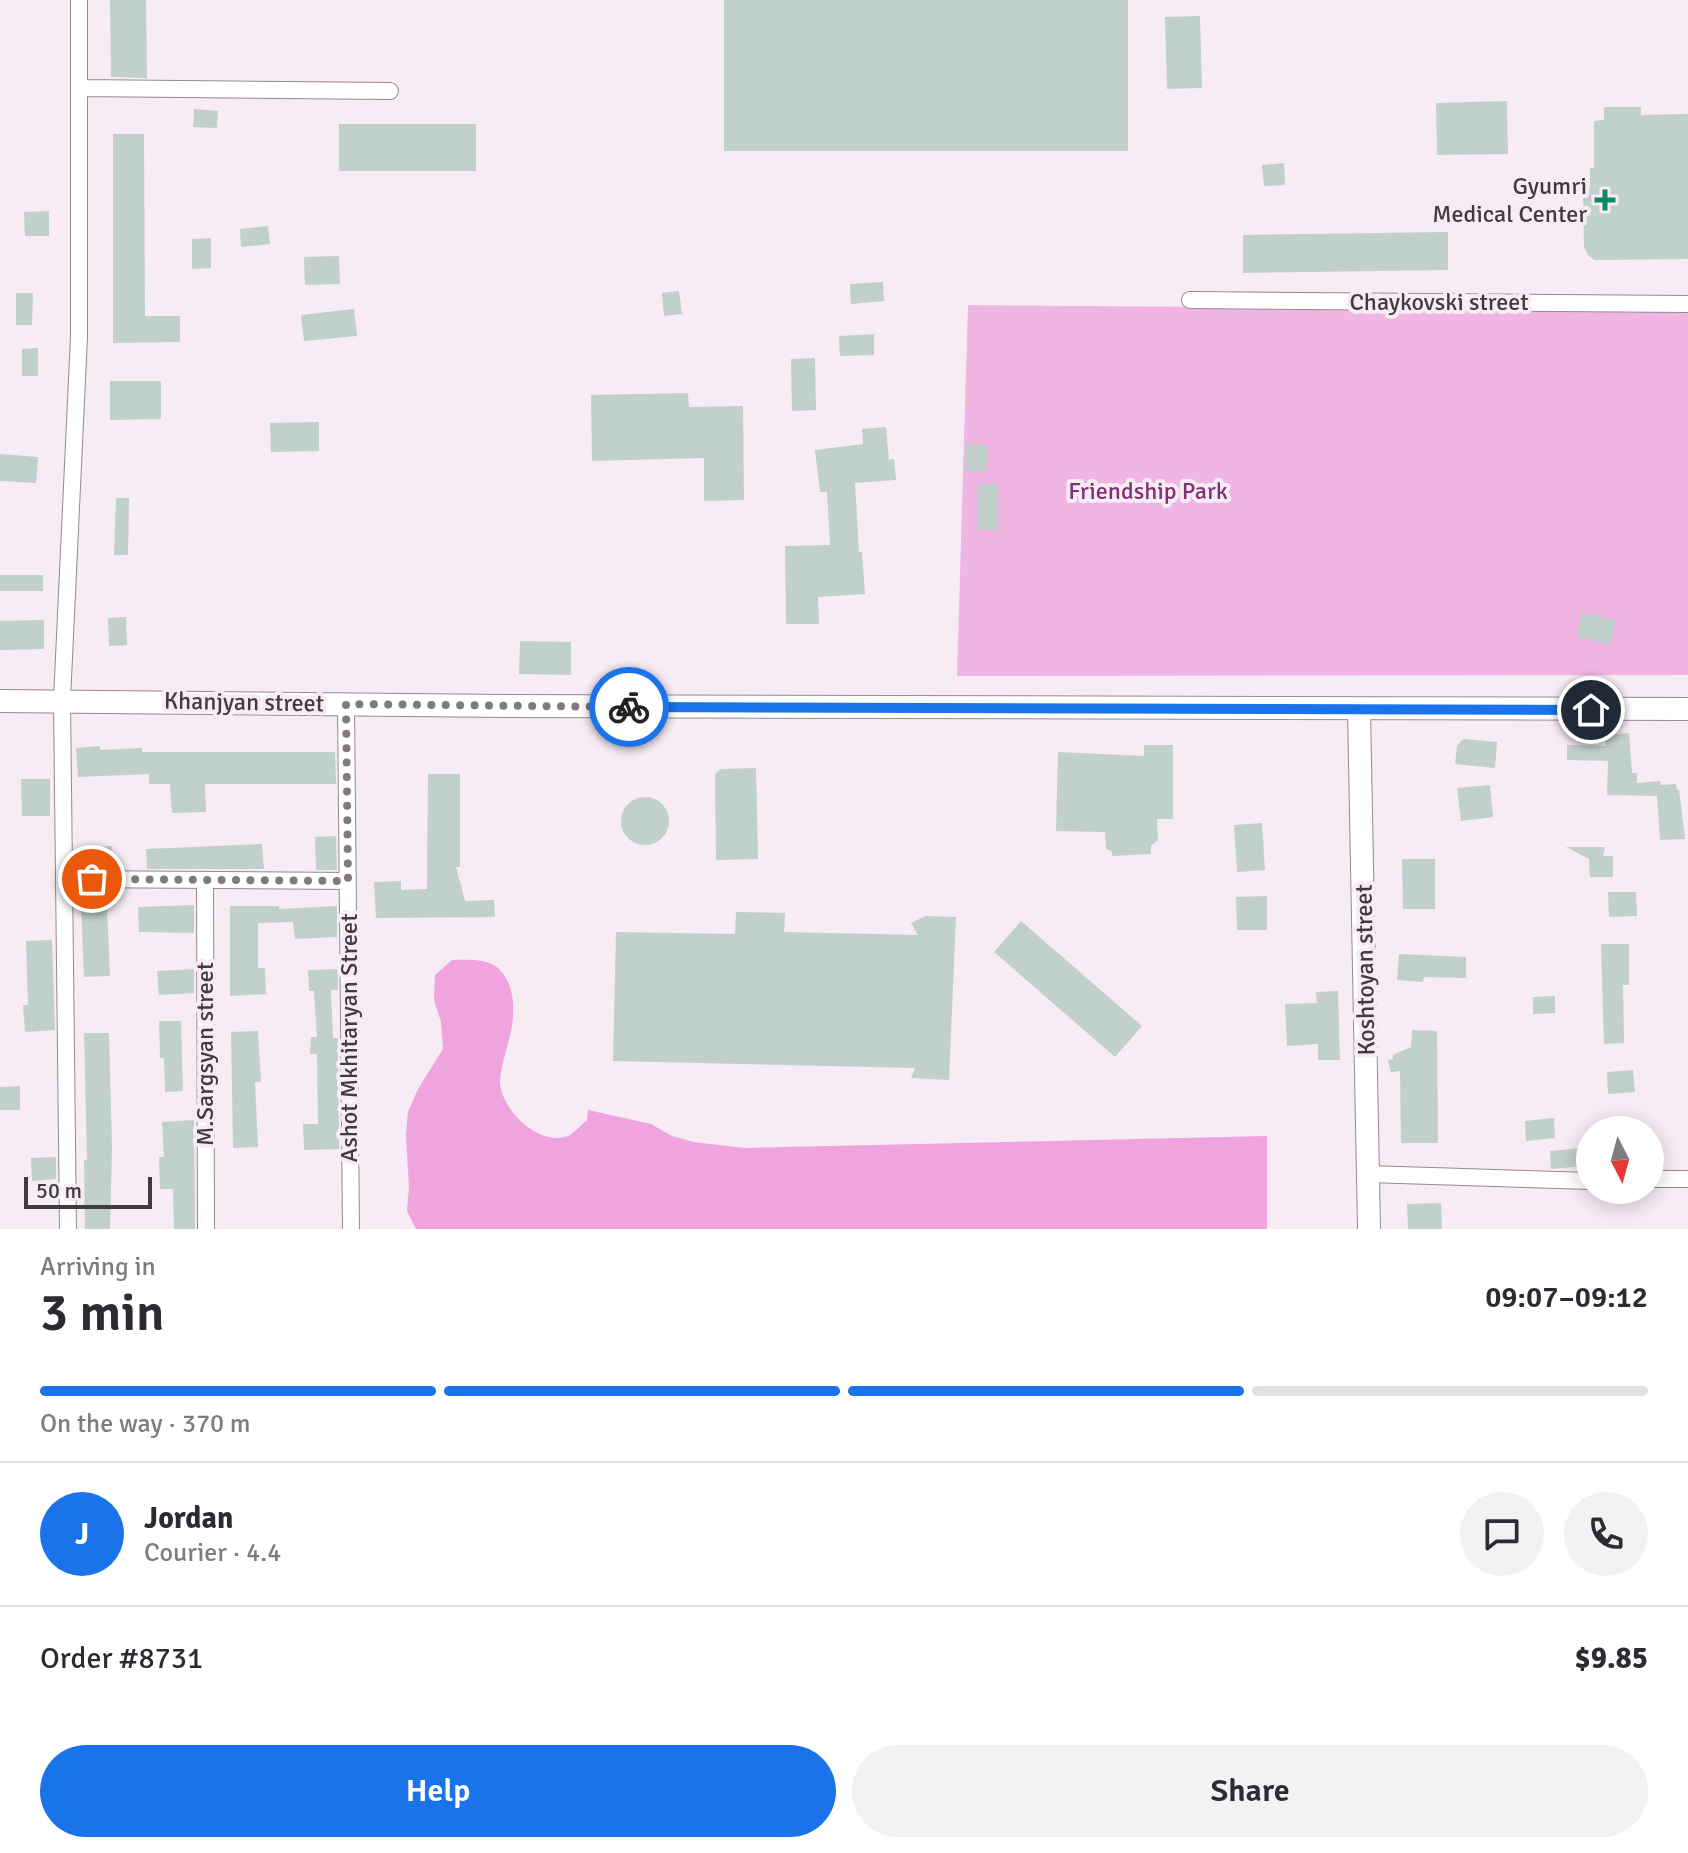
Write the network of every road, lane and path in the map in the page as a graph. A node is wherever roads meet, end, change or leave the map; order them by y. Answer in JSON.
{"nodes":[{"id":1,"x":79,"y":0,"type":"edge"},
{"id":2,"x":80,"y":88,"type":"junction"},
{"id":3,"x":390,"y":91,"type":"dead end"},
{"id":4,"x":1190,"y":300,"type":"dead end"},
{"id":5,"x":1688,"y":304,"type":"edge"},
{"id":6,"x":62,"y":700,"type":"junction"},
{"id":7,"x":0,"y":701,"type":"edge"},
{"id":8,"x":346,"y":704,"type":"junction"},
{"id":9,"x":1688,"y":709,"type":"edge"},
{"id":10,"x":1359,"y":710,"type":"junction"},
{"id":11,"x":64,"y":879,"type":"junction"},
{"id":12,"x":205,"y":880,"type":"junction"},
{"id":13,"x":348,"y":881,"type":"junction"},
{"id":14,"x":1368,"y":1174,"type":"junction"},
{"id":15,"x":1664,"y":1179,"type":"edge"},
{"id":16,"x":1688,"y":1179,"type":"edge"},
{"id":17,"x":1576,"y":1181,"type":"edge"},
{"id":18,"x":68,"y":1229,"type":"edge"},
{"id":19,"x":206,"y":1229,"type":"edge"},
{"id":20,"x":351,"y":1229,"type":"edge"},
{"id":21,"x":1369,"y":1229,"type":"edge"}],
"edges":[{"from":1,"to":2,"type":"street"},
{"from":2,"to":3,"type":"street"},
{"from":2,"to":6,"type":"street"},
{"from":4,"to":5,"type":"street","name":"Chaykovski street"},
{"from":6,"to":7,"type":"main road","name":"Khanjyan street"},
{"from":6,"to":8,"type":"main road","name":"Khanjyan street"},
{"from":6,"to":11,"type":"street"},
{"from":8,"to":10,"type":"main road","name":"Khanjyan street"},
{"from":8,"to":13,"type":"street","name":"Ashot Mkhitaryan Street"},
{"from":9,"to":10,"type":"main road","name":"Khanjyan street"},
{"from":10,"to":14,"type":"main road","name":"Koshtoyan street"},
{"from":11,"to":12,"type":"street"},
{"from":11,"to":18,"type":"street"},
{"from":12,"to":13,"type":"street"},
{"from":12,"to":19,"type":"street","name":"M.Sargsyan street"},
{"from":13,"to":20,"type":"street","name":"Ashot Mkhitaryan Street"},
{"from":14,"to":17,"type":"street"},
{"from":14,"to":21,"type":"main road","name":"Koshtoyan street"},
{"from":15,"to":16,"type":"street"}]}
